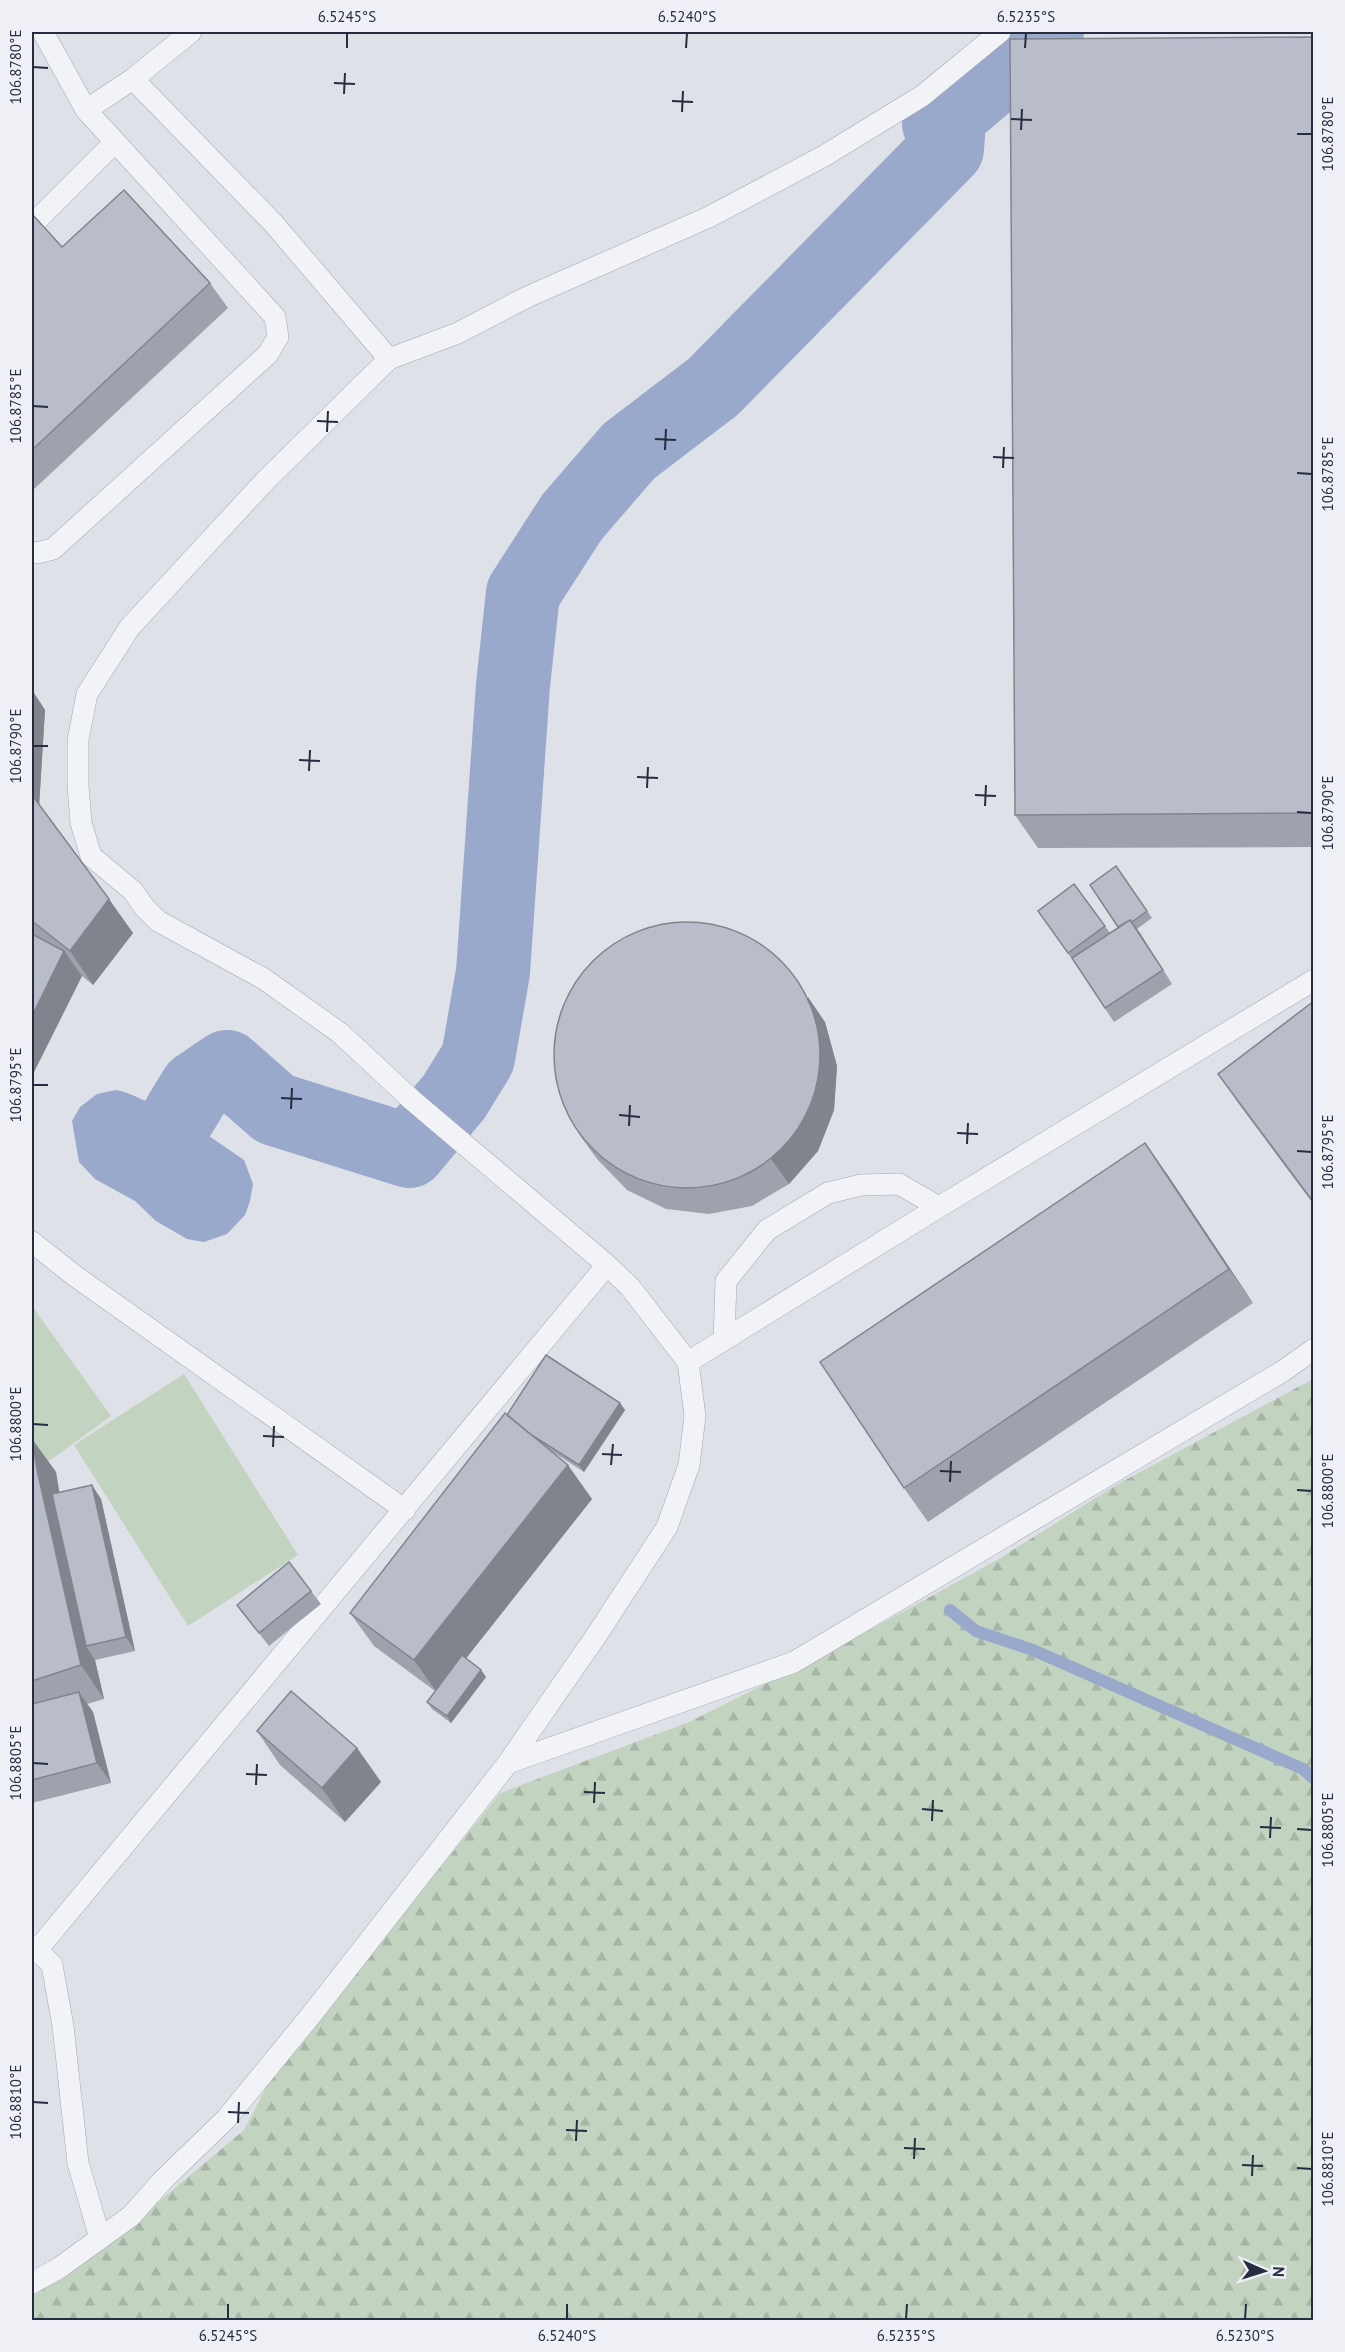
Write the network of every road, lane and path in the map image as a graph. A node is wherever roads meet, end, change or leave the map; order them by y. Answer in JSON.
{"nodes":[{"id":1,"x":43,"y":32,"type":"edge"},
{"id":2,"x":191,"y":32,"type":"edge"},
{"id":3,"x":1000,"y":32,"type":"edge"},
{"id":4,"x":133,"y":79,"type":"junction"},
{"id":5,"x":86,"y":110,"type":"junction"},
{"id":6,"x":115,"y":141,"type":"junction"},
{"id":7,"x":32,"y":225,"type":"edge"},
{"id":8,"x":389,"y":359,"type":"junction"},
{"id":9,"x":32,"y":552,"type":"edge"},
{"id":10,"x":1314,"y":980,"type":"edge"},
{"id":11,"x":939,"y":1207,"type":"junction"},
{"id":12,"x":32,"y":1242,"type":"edge"},
{"id":13,"x":607,"y":1265,"type":"junction"},
{"id":14,"x":724,"y":1340,"type":"junction"},
{"id":15,"x":1314,"y":1349,"type":"edge"},
{"id":16,"x":688,"y":1362,"type":"junction"},
{"id":17,"x":405,"y":1510,"type":"junction"},
{"id":18,"x":508,"y":1763,"type":"junction"},
{"id":19,"x":34,"y":1948,"type":"edge"},
{"id":20,"x":100,"y":2238,"type":"junction"},
{"id":21,"x":32,"y":2283,"type":"edge"}],
"edges":[{"from":1,"to":5,"type":"lane"},
{"from":2,"to":4,"type":"lane"},
{"from":3,"to":8,"type":"lane"},
{"from":4,"to":5,"type":"lane"},
{"from":4,"to":8,"type":"lane"},
{"from":5,"to":6,"type":"lane"},
{"from":6,"to":7,"type":"lane"},
{"from":6,"to":9,"type":"lane"},
{"from":8,"to":13,"type":"lane"},
{"from":10,"to":11,"type":"lane"},
{"from":11,"to":14,"type":"lane"},
{"from":11,"to":14,"type":"lane"},
{"from":12,"to":17,"type":"lane"},
{"from":13,"to":16,"type":"lane"},
{"from":13,"to":17,"type":"lane"},
{"from":14,"to":16,"type":"lane"},
{"from":15,"to":18,"type":"lane"},
{"from":16,"to":18,"type":"lane"},
{"from":17,"to":19,"type":"lane"},
{"from":18,"to":20,"type":"lane"},
{"from":19,"to":20,"type":"lane"},
{"from":20,"to":21,"type":"lane"}]}
